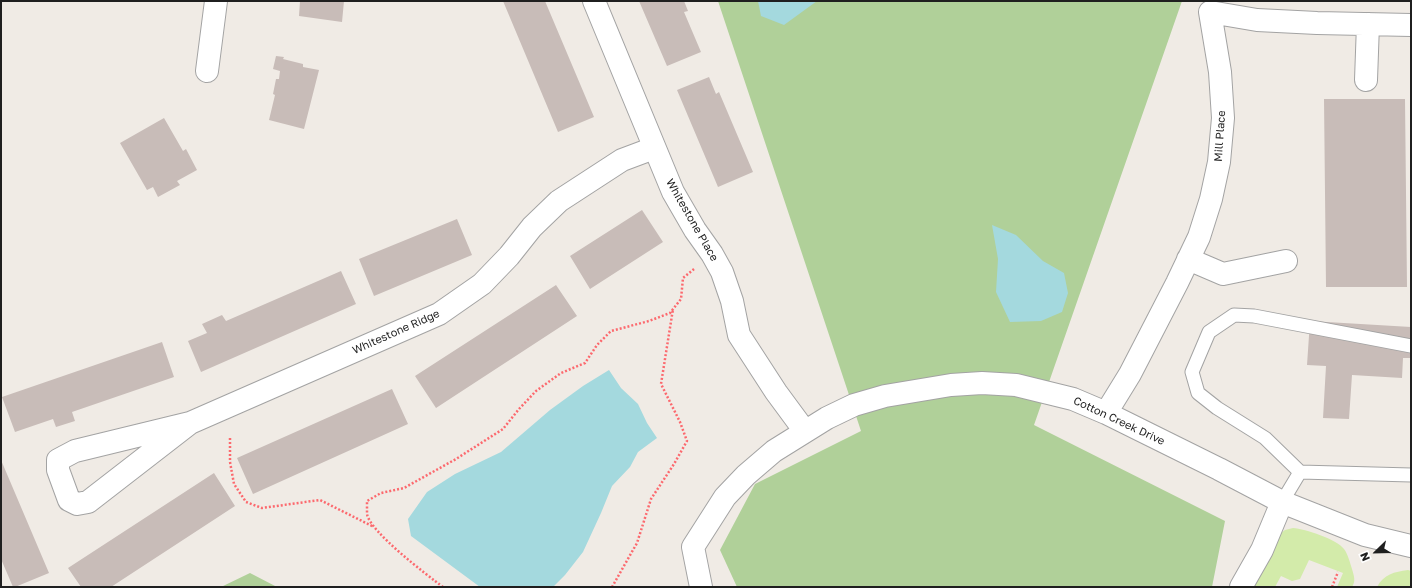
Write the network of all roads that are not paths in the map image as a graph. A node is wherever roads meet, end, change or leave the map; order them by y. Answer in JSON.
{"nodes":[{"id":1,"x":216,"y":1,"type":"edge"},
{"id":2,"x":594,"y":1,"type":"edge"},
{"id":3,"x":1368,"y":24,"type":"junction"},
{"id":4,"x":1411,"y":25,"type":"edge"},
{"id":5,"x":207,"y":71,"type":"dead end"},
{"id":6,"x":1366,"y":80,"type":"dead end"},
{"id":7,"x":654,"y":148,"type":"junction"},
{"id":8,"x":1188,"y":259,"type":"junction"},
{"id":9,"x":1286,"y":261,"type":"dead end"},
{"id":10,"x":1411,"y":346,"type":"edge"},
{"id":11,"x":1106,"y":413,"type":"junction"},
{"id":12,"x":190,"y":423,"type":"junction"},
{"id":13,"x":804,"y":430,"type":"junction"},
{"id":14,"x":1300,"y":472,"type":"junction"},
{"id":15,"x":1411,"y":475,"type":"edge"},
{"id":16,"x":1282,"y":502,"type":"junction"},
{"id":17,"x":1411,"y":546,"type":"edge"},
{"id":18,"x":701,"y":587,"type":"edge"},
{"id":19,"x":1241,"y":587,"type":"edge"}],
"edges":[{"from":1,"to":5,"type":"street"},
{"from":2,"to":7,"type":"street","name":"Whitestone Place"},
{"from":3,"to":4,"type":"street","name":"Mill Place"},
{"from":3,"to":6,"type":"street"},
{"from":3,"to":8,"type":"street","name":"Mill Place"},
{"from":7,"to":12,"type":"street","name":"Whitestone Ridge"},
{"from":7,"to":13,"type":"street","name":"Whitestone Place"},
{"from":8,"to":9,"type":"street"},
{"from":8,"to":11,"type":"street","name":"Mill Place"},
{"from":10,"to":14,"type":"lane"},
{"from":11,"to":13,"type":"street","name":"Cotton Creek Drive"},
{"from":11,"to":16,"type":"street","name":"Cotton Creek Drive"},
{"from":12,"to":12,"type":"street","name":"Whitestone Ridge"},
{"from":13,"to":18,"type":"street","name":"Cotton Creek Drive"},
{"from":14,"to":15,"type":"lane"},
{"from":14,"to":16,"type":"lane"},
{"from":16,"to":17,"type":"street","name":"Cotton Creek Drive"},
{"from":16,"to":19,"type":"street"}]}
